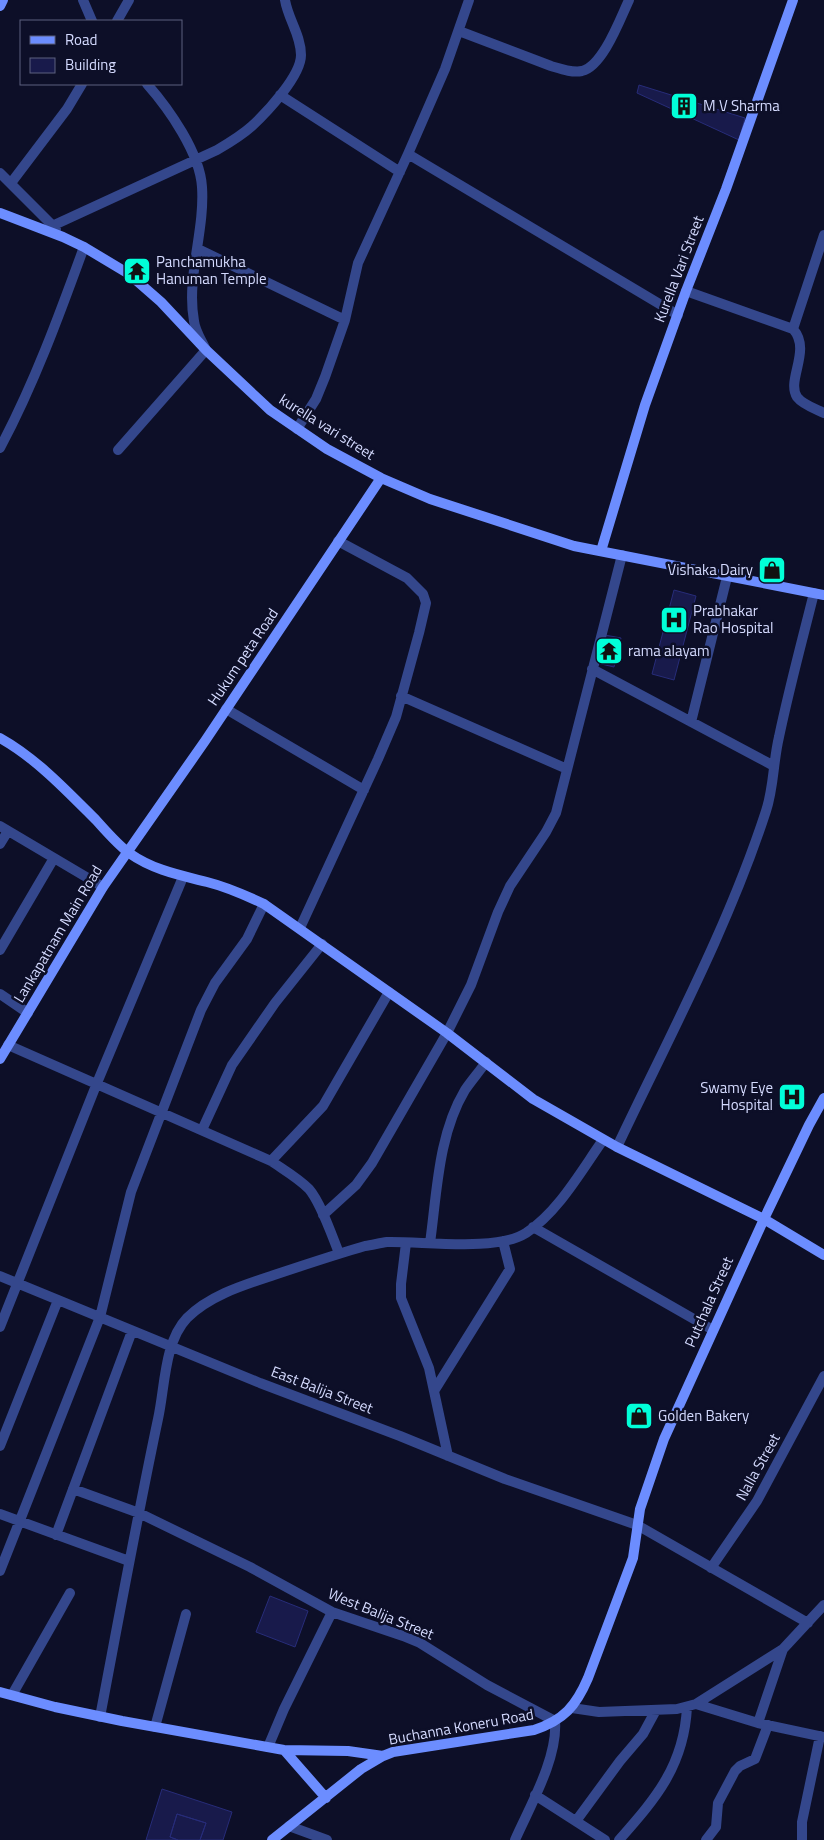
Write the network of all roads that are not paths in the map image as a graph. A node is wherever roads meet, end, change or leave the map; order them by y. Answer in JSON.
{"nodes":[{"id":1,"x":3,"y":0,"type":"edge"},
{"id":2,"x":84,"y":0,"type":"edge"},
{"id":3,"x":128,"y":0,"type":"edge"},
{"id":4,"x":285,"y":0,"type":"edge"},
{"id":5,"x":469,"y":0,"type":"edge"},
{"id":6,"x":629,"y":0,"type":"edge"},
{"id":7,"x":793,"y":0,"type":"edge"},
{"id":8,"x":0,"y":6,"type":"edge"},
{"id":9,"x":92,"y":20,"type":"edge"},
{"id":10,"x":118,"y":20,"type":"edge"},
{"id":11,"x":460,"y":31,"type":"junction"},
{"id":12,"x":81,"y":85,"type":"edge"},
{"id":13,"x":148,"y":85,"type":"edge"},
{"id":14,"x":280,"y":95,"type":"junction"},
{"id":15,"x":408,"y":154,"type":"junction"},
{"id":16,"x":195,"y":160,"type":"junction"},
{"id":17,"x":400,"y":172,"type":"junction"},
{"id":18,"x":0,"y":173,"type":"edge"},
{"id":19,"x":11,"y":183,"type":"junction"},
{"id":20,"x":0,"y":213,"type":"edge"},
{"id":21,"x":52,"y":226,"type":"junction"},
{"id":22,"x":824,"y":235,"type":"edge"},
{"id":23,"x":64,"y":237,"type":"junction"},
{"id":24,"x":84,"y":247,"type":"junction"},
{"id":25,"x":198,"y":249,"type":"junction"},
{"id":26,"x":686,"y":291,"type":"junction"},
{"id":27,"x":678,"y":315,"type":"junction"},
{"id":28,"x":345,"y":320,"type":"junction"},
{"id":29,"x":793,"y":329,"type":"junction"},
{"id":30,"x":206,"y":350,"type":"junction"},
{"id":31,"x":824,"y":413,"type":"edge"},
{"id":32,"x":297,"y":429,"type":"junction"},
{"id":33,"x":0,"y":448,"type":"edge"},
{"id":34,"x":118,"y":450,"type":"dead end"},
{"id":35,"x":380,"y":478,"type":"junction"},
{"id":36,"x":338,"y":541,"type":"junction"},
{"id":37,"x":601,"y":551,"type":"junction"},
{"id":38,"x":622,"y":556,"type":"junction"},
{"id":39,"x":728,"y":577,"type":"junction"},
{"id":40,"x":819,"y":594,"type":"edge"},
{"id":41,"x":592,"y":669,"type":"junction"},
{"id":42,"x":401,"y":696,"type":"junction"},
{"id":43,"x":226,"y":709,"type":"junction"},
{"id":44,"x":691,"y":722,"type":"junction"},
{"id":45,"x":0,"y":738,"type":"edge"},
{"id":46,"x":774,"y":766,"type":"junction"},
{"id":47,"x":567,"y":769,"type":"junction"},
{"id":48,"x":364,"y":790,"type":"junction"},
{"id":49,"x":4,"y":828,"type":"edge"},
{"id":50,"x":0,"y":844,"type":"edge"},
{"id":51,"x":127,"y":852,"type":"junction"},
{"id":52,"x":54,"y":858,"type":"junction"},
{"id":53,"x":183,"y":877,"type":"junction"},
{"id":54,"x":103,"y":887,"type":"junction"},
{"id":55,"x":264,"y":904,"type":"junction"},
{"id":56,"x":300,"y":928,"type":"junction"},
{"id":57,"x":322,"y":944,"type":"junction"},
{"id":58,"x":0,"y":950,"type":"edge"},
{"id":59,"x":389,"y":992,"type":"junction"},
{"id":60,"x":0,"y":994,"type":"edge"},
{"id":61,"x":28,"y":1013,"type":"junction"},
{"id":62,"x":447,"y":1033,"type":"junction"},
{"id":63,"x":8,"y":1045,"type":"junction"},
{"id":64,"x":0,"y":1059,"type":"edge"},
{"id":65,"x":486,"y":1062,"type":"junction"},
{"id":66,"x":97,"y":1083,"type":"junction"},
{"id":67,"x":824,"y":1098,"type":"edge"},
{"id":68,"x":161,"y":1112,"type":"junction"},
{"id":69,"x":202,"y":1130,"type":"junction"},
{"id":70,"x":603,"y":1140,"type":"junction"},
{"id":71,"x":617,"y":1147,"type":"junction"},
{"id":72,"x":271,"y":1161,"type":"junction"},
{"id":73,"x":323,"y":1215,"type":"junction"},
{"id":74,"x":764,"y":1219,"type":"junction"},
{"id":75,"x":533,"y":1227,"type":"junction"},
{"id":76,"x":503,"y":1241,"type":"junction"},
{"id":77,"x":406,"y":1243,"type":"junction"},
{"id":78,"x":430,"y":1243,"type":"junction"},
{"id":79,"x":340,"y":1253,"type":"junction"},
{"id":80,"x":824,"y":1256,"type":"edge"},
{"id":81,"x":0,"y":1276,"type":"edge"},
{"id":82,"x":16,"y":1282,"type":"junction"},
{"id":83,"x":58,"y":1300,"type":"junction"},
{"id":84,"x":100,"y":1318,"type":"junction"},
{"id":85,"x":0,"y":1327,"type":"edge"},
{"id":86,"x":713,"y":1330,"type":"junction"},
{"id":87,"x":132,"y":1331,"type":"junction"},
{"id":88,"x":171,"y":1348,"type":"junction"},
{"id":89,"x":824,"y":1376,"type":"edge"},
{"id":90,"x":434,"y":1391,"type":"junction"},
{"id":91,"x":0,"y":1446,"type":"edge"},
{"id":92,"x":448,"y":1456,"type":"junction"},
{"id":93,"x":73,"y":1489,"type":"junction"},
{"id":94,"x":138,"y":1513,"type":"junction"},
{"id":95,"x":0,"y":1514,"type":"edge"},
{"id":96,"x":18,"y":1522,"type":"junction"},
{"id":97,"x":637,"y":1525,"type":"junction"},
{"id":98,"x":56,"y":1535,"type":"junction"},
{"id":99,"x":129,"y":1561,"type":"junction"},
{"id":100,"x":711,"y":1568,"type":"junction"},
{"id":101,"x":0,"y":1571,"type":"edge"},
{"id":102,"x":70,"y":1593,"type":"dead end"},
{"id":103,"x":824,"y":1606,"type":"edge"},
{"id":104,"x":332,"y":1612,"type":"junction"},
{"id":105,"x":186,"y":1614,"type":"dead end"},
{"id":106,"x":808,"y":1623,"type":"junction"},
{"id":107,"x":784,"y":1649,"type":"junction"},
{"id":108,"x":0,"y":1692,"type":"edge"},
{"id":109,"x":12,"y":1695,"type":"junction"},
{"id":110,"x":692,"y":1706,"type":"junction"},
{"id":111,"x":572,"y":1708,"type":"junction"},
{"id":112,"x":656,"y":1710,"type":"junction"},
{"id":113,"x":100,"y":1717,"type":"junction"},
{"id":114,"x":555,"y":1721,"type":"junction"},
{"id":115,"x":763,"y":1724,"type":"junction"},
{"id":116,"x":155,"y":1727,"type":"junction"},
{"id":117,"x":822,"y":1737,"type":"edge"},
{"id":118,"x":268,"y":1748,"type":"junction"},
{"id":119,"x":284,"y":1750,"type":"junction"},
{"id":120,"x":383,"y":1756,"type":"junction"},
{"id":121,"x":535,"y":1795,"type":"junction"},
{"id":122,"x":326,"y":1798,"type":"junction"},
{"id":123,"x":576,"y":1821,"type":"junction"},
{"id":124,"x":290,"y":1826,"type":"junction"},
{"id":125,"x":272,"y":1840,"type":"edge"},
{"id":126,"x":327,"y":1840,"type":"edge"},
{"id":127,"x":516,"y":1840,"type":"edge"},
{"id":128,"x":605,"y":1840,"type":"edge"},
{"id":129,"x":619,"y":1840,"type":"edge"},
{"id":130,"x":706,"y":1840,"type":"edge"},
{"id":131,"x":802,"y":1840,"type":"edge"}],
"edges":[{"from":1,"to":8,"type":"street"},
{"from":2,"to":9,"type":"street"},
{"from":3,"to":10,"type":"street"},
{"from":4,"to":14,"type":"street"},
{"from":5,"to":11,"type":"street"},
{"from":6,"to":11,"type":"street"},
{"from":7,"to":26,"type":"street","name":"Kurella Vari Street"},
{"from":11,"to":15,"type":"street"},
{"from":12,"to":19,"type":"street"},
{"from":13,"to":16,"type":"street"},
{"from":14,"to":16,"type":"street"},
{"from":14,"to":17,"type":"street"},
{"from":15,"to":17,"type":"street"},
{"from":15,"to":27,"type":"street"},
{"from":16,"to":21,"type":"street"},
{"from":16,"to":25,"type":"street"},
{"from":17,"to":28,"type":"street"},
{"from":18,"to":19,"type":"street"},
{"from":19,"to":21,"type":"street"},
{"from":20,"to":23,"type":"street","name":"kurella vari street"},
{"from":21,"to":23,"type":"street"},
{"from":22,"to":29,"type":"street"},
{"from":23,"to":24,"type":"street","name":"kurella vari street"},
{"from":24,"to":30,"type":"street","name":"kurella vari street"},
{"from":24,"to":33,"type":"street"},
{"from":25,"to":28,"type":"street"},
{"from":25,"to":30,"type":"street"},
{"from":26,"to":27,"type":"street","name":"Kurella Vari Street"},
{"from":26,"to":29,"type":"street"},
{"from":27,"to":37,"type":"street","name":"Kurella Vari Street"},
{"from":28,"to":32,"type":"street"},
{"from":29,"to":31,"type":"street"},
{"from":30,"to":32,"type":"street","name":"kurella vari street"},
{"from":30,"to":34,"type":"street"},
{"from":32,"to":35,"type":"street","name":"kurella vari street"},
{"from":35,"to":36,"type":"street","name":"Hukum peta Road"},
{"from":35,"to":37,"type":"street","name":"kurella vari street"},
{"from":36,"to":42,"type":"street"},
{"from":36,"to":43,"type":"street","name":"Hukum peta Road"},
{"from":37,"to":38,"type":"street","name":"kurella vari street"},
{"from":38,"to":39,"type":"street","name":"kurella vari street"},
{"from":38,"to":41,"type":"street"},
{"from":39,"to":40,"type":"street","name":"kurella vari street"},
{"from":39,"to":44,"type":"street"},
{"from":40,"to":46,"type":"street"},
{"from":41,"to":44,"type":"street"},
{"from":41,"to":47,"type":"street"},
{"from":42,"to":47,"type":"street"},
{"from":42,"to":48,"type":"street"},
{"from":43,"to":48,"type":"street"},
{"from":43,"to":51,"type":"street","name":"Hukum peta Road"},
{"from":44,"to":46,"type":"street"},
{"from":45,"to":51,"type":"street"},
{"from":46,"to":71,"type":"street"},
{"from":47,"to":62,"type":"street"},
{"from":48,"to":56,"type":"street"},
{"from":49,"to":50,"type":"street"},
{"from":49,"to":52,"type":"street"},
{"from":51,"to":53,"type":"street"},
{"from":51,"to":54,"type":"street","name":"Lankapatnam Main Road"},
{"from":52,"to":54,"type":"street"},
{"from":52,"to":58,"type":"street"},
{"from":53,"to":55,"type":"street"},
{"from":53,"to":66,"type":"street"},
{"from":54,"to":61,"type":"street","name":"Lankapatnam Main Road"},
{"from":55,"to":56,"type":"street"},
{"from":55,"to":68,"type":"street"},
{"from":56,"to":57,"type":"street"},
{"from":57,"to":59,"type":"street"},
{"from":57,"to":69,"type":"street"},
{"from":59,"to":62,"type":"street"},
{"from":59,"to":72,"type":"street"},
{"from":60,"to":61,"type":"street"},
{"from":61,"to":63,"type":"street","name":"Lankapatnam Main Road"},
{"from":62,"to":65,"type":"street"},
{"from":62,"to":73,"type":"street"},
{"from":63,"to":64,"type":"street","name":"Lankapatnam Main Road"},
{"from":63,"to":66,"type":"street"},
{"from":65,"to":70,"type":"street"},
{"from":65,"to":78,"type":"street"},
{"from":66,"to":68,"type":"street"},
{"from":66,"to":82,"type":"street"},
{"from":67,"to":74,"type":"street","name":"Putchala Street"},
{"from":68,"to":69,"type":"street"},
{"from":68,"to":84,"type":"street"},
{"from":69,"to":72,"type":"street"},
{"from":70,"to":71,"type":"street"},
{"from":70,"to":75,"type":"street"},
{"from":71,"to":74,"type":"street"},
{"from":72,"to":73,"type":"street"},
{"from":73,"to":79,"type":"street"},
{"from":74,"to":80,"type":"street"},
{"from":74,"to":86,"type":"street","name":"Putchala Street"},
{"from":75,"to":76,"type":"street"},
{"from":75,"to":86,"type":"street"},
{"from":76,"to":78,"type":"street"},
{"from":76,"to":90,"type":"street"},
{"from":77,"to":78,"type":"street"},
{"from":77,"to":79,"type":"street"},
{"from":77,"to":90,"type":"street"},
{"from":79,"to":88,"type":"street"},
{"from":81,"to":82,"type":"street","name":"East Balija Street"},
{"from":82,"to":83,"type":"street","name":"East Balija Street"},
{"from":82,"to":85,"type":"street"},
{"from":83,"to":84,"type":"street","name":"East Balija Street"},
{"from":83,"to":91,"type":"street"},
{"from":84,"to":87,"type":"street","name":"East Balija Street"},
{"from":84,"to":96,"type":"street"},
{"from":86,"to":97,"type":"street","name":"Putchala Street"},
{"from":87,"to":88,"type":"street","name":"East Balija Street"},
{"from":87,"to":93,"type":"street"},
{"from":88,"to":92,"type":"street","name":"East Balija Street"},
{"from":88,"to":94,"type":"street"},
{"from":89,"to":100,"type":"street","name":"Nalla Street"},
{"from":90,"to":92,"type":"street"},
{"from":92,"to":97,"type":"street","name":"East Balija Street"},
{"from":93,"to":94,"type":"street","name":"West Balija Street"},
{"from":93,"to":98,"type":"street"},
{"from":94,"to":99,"type":"street"},
{"from":94,"to":104,"type":"street","name":"West Balija Street"},
{"from":95,"to":96,"type":"street"},
{"from":96,"to":98,"type":"street"},
{"from":96,"to":101,"type":"street"},
{"from":97,"to":100,"type":"street","name":"East Balija Street"},
{"from":97,"to":111,"type":"street","name":"Buchanna Koneru Road"},
{"from":98,"to":99,"type":"street"},
{"from":99,"to":113,"type":"street"},
{"from":100,"to":106,"type":"street","name":"East Balija Street"},
{"from":102,"to":109,"type":"street"},
{"from":103,"to":106,"type":"street"},
{"from":104,"to":114,"type":"street","name":"West Balija Street"},
{"from":104,"to":118,"type":"street"},
{"from":105,"to":116,"type":"street"},
{"from":106,"to":107,"type":"street"},
{"from":107,"to":110,"type":"street"},
{"from":107,"to":115,"type":"street"},
{"from":108,"to":109,"type":"street"},
{"from":109,"to":113,"type":"street"},
{"from":110,"to":112,"type":"street"},
{"from":110,"to":115,"type":"street"},
{"from":110,"to":129,"type":"street"},
{"from":111,"to":112,"type":"street"},
{"from":111,"to":114,"type":"street","name":"Buchanna Koneru Road"},
{"from":112,"to":123,"type":"street"},
{"from":113,"to":116,"type":"street"},
{"from":114,"to":120,"type":"street","name":"Buchanna Koneru Road"},
{"from":114,"to":121,"type":"street"},
{"from":115,"to":117,"type":"street"},
{"from":115,"to":130,"type":"street"},
{"from":116,"to":118,"type":"street"},
{"from":117,"to":131,"type":"street"},
{"from":118,"to":119,"type":"street"},
{"from":119,"to":120,"type":"street"},
{"from":119,"to":122,"type":"street"},
{"from":120,"to":122,"type":"street","name":"Buchanna Koneru Road"},
{"from":121,"to":123,"type":"street"},
{"from":121,"to":127,"type":"street"},
{"from":122,"to":124,"type":"street","name":"Buchanna Koneru Road"},
{"from":123,"to":128,"type":"street"},
{"from":124,"to":125,"type":"street","name":"Buchanna Koneru Road"},
{"from":124,"to":126,"type":"street"}]}
